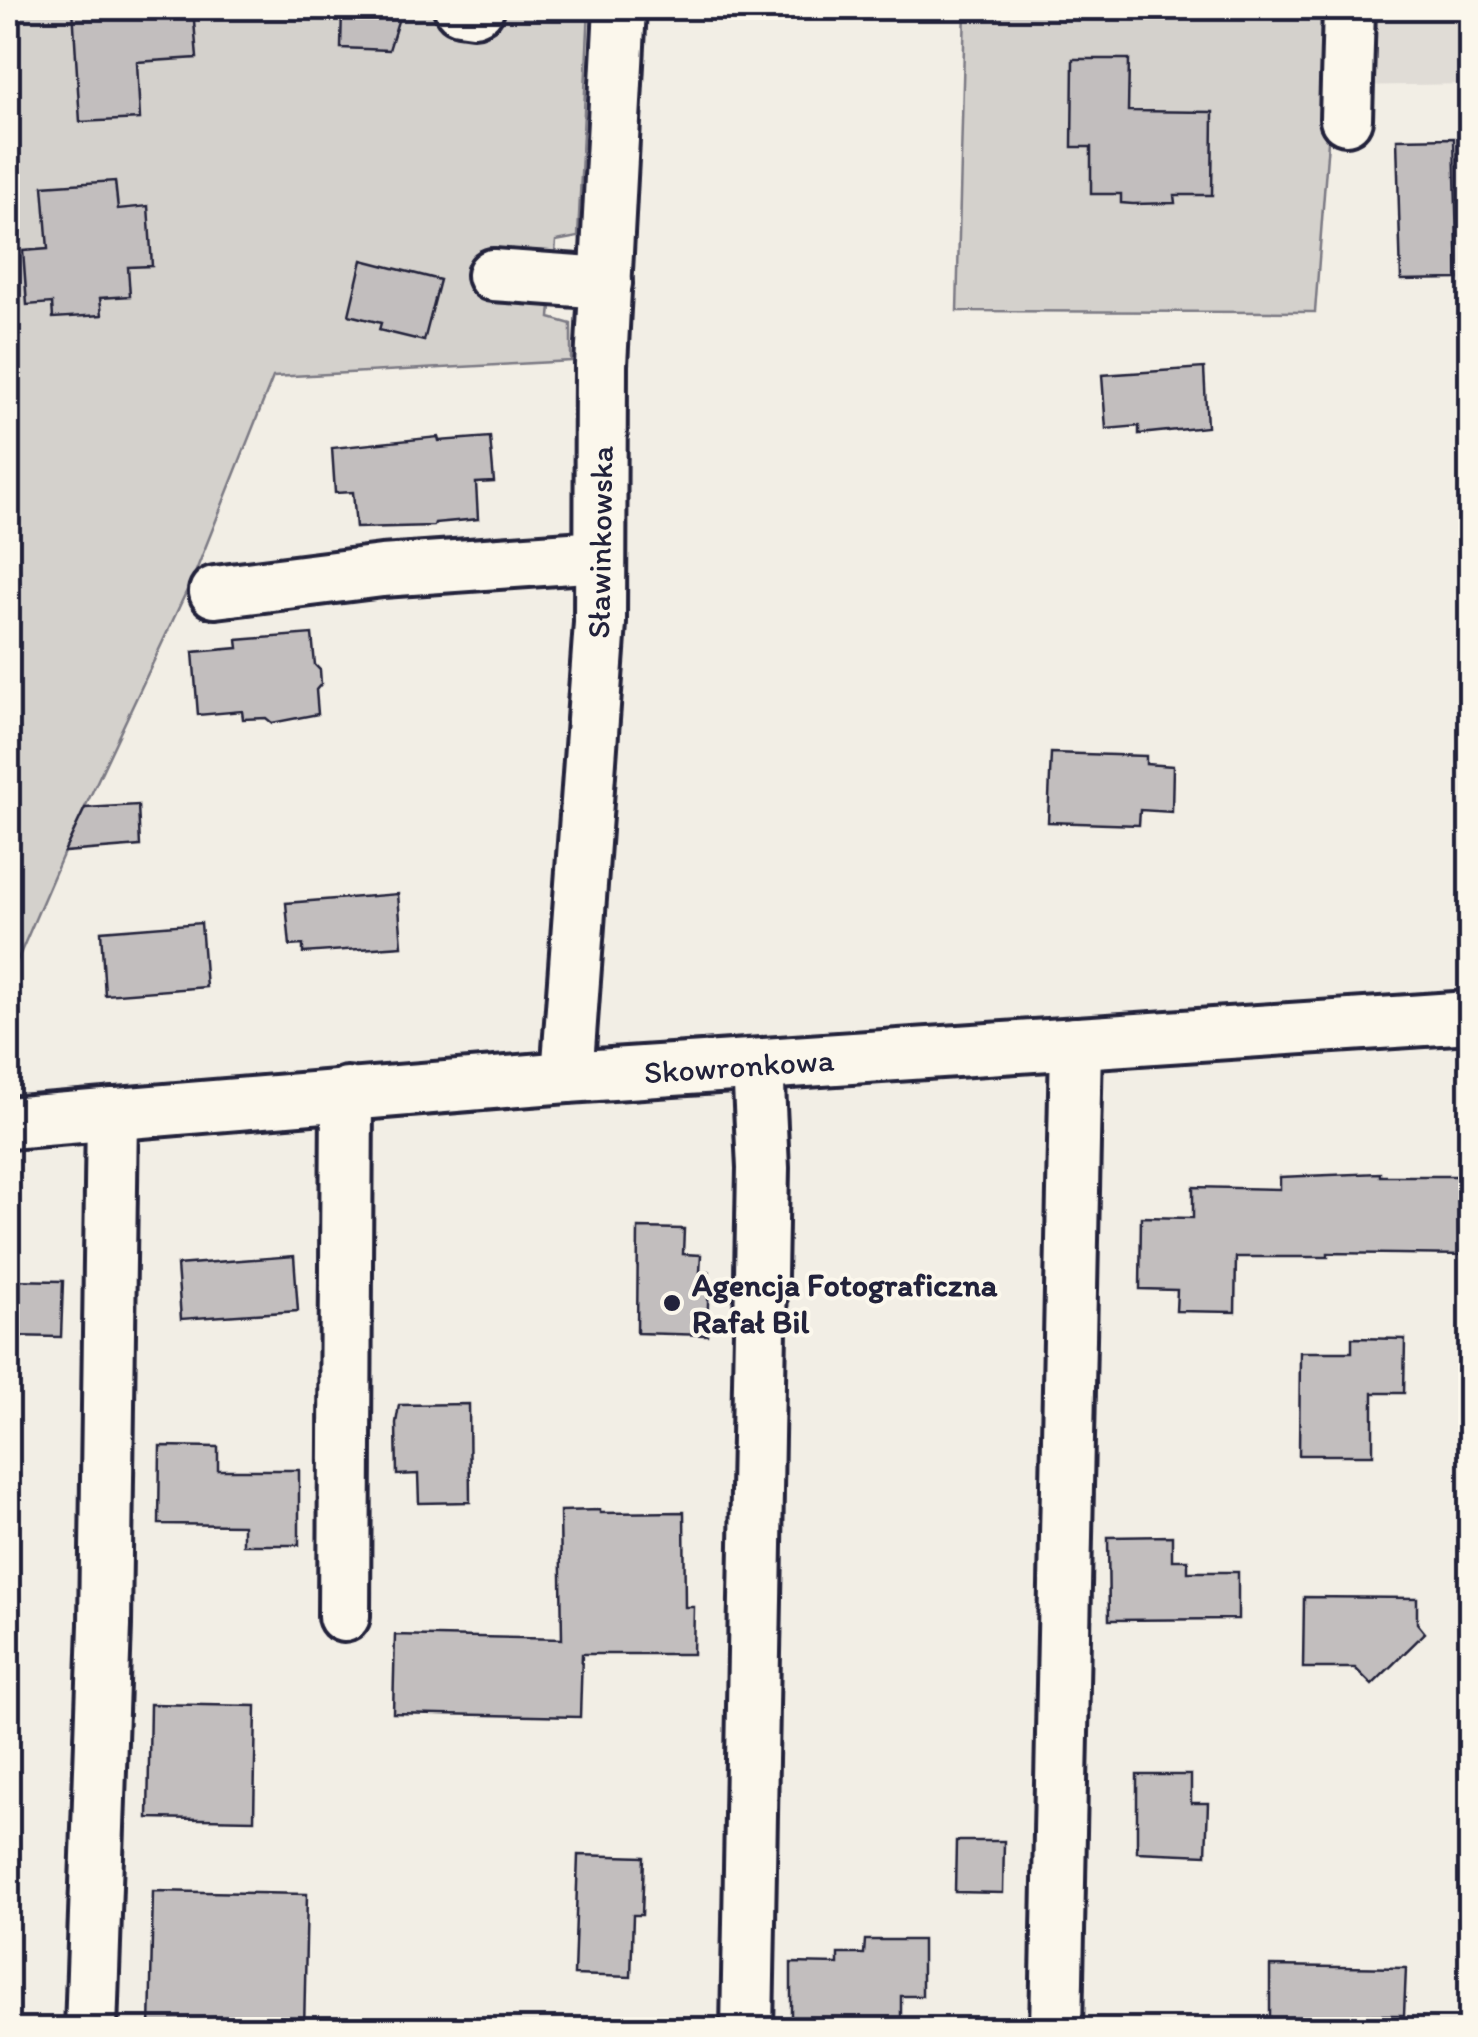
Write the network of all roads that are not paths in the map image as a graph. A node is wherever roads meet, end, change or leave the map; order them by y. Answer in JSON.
{"nodes":[{"id":1,"x":460,"y":8,"type":"edge"},
{"id":2,"x":478,"y":8,"type":"edge"},
{"id":3,"x":620,"y":8,"type":"edge"},
{"id":4,"x":1349,"y":8,"type":"edge"},
{"id":5,"x":1346,"y":118,"type":"dead end"},
{"id":6,"x":493,"y":276,"type":"dead end"},
{"id":7,"x":606,"y":282,"type":"junction"},
{"id":8,"x":600,"y":556,"type":"junction"},
{"id":9,"x":215,"y":592,"type":"dead end"},
{"id":10,"x":1470,"y":1016,"type":"edge"},
{"id":11,"x":1076,"y":1043,"type":"junction"},
{"id":12,"x":758,"y":1065,"type":"junction"},
{"id":13,"x":568,"y":1077,"type":"junction"},
{"id":14,"x":348,"y":1093,"type":"junction"},
{"id":15,"x":112,"y":1114,"type":"junction"},
{"id":16,"x":8,"y":1123,"type":"edge"},
{"id":17,"x":344,"y":1616,"type":"dead end"},
{"id":18,"x":92,"y":2030,"type":"edge"},
{"id":19,"x":748,"y":2030,"type":"edge"},
{"id":20,"x":1056,"y":2030,"type":"edge"}],
"edges":[{"from":1,"to":2,"type":"street"},
{"from":3,"to":7,"type":"street","name":"Sławinkowska"},
{"from":4,"to":5,"type":"street"},
{"from":6,"to":7,"type":"street"},
{"from":7,"to":8,"type":"street","name":"Sławinkowska"},
{"from":8,"to":9,"type":"street"},
{"from":8,"to":13,"type":"street","name":"Sławinkowska"},
{"from":10,"to":11,"type":"street","name":"Skowronkowa"},
{"from":11,"to":12,"type":"street","name":"Skowronkowa"},
{"from":11,"to":20,"type":"street"},
{"from":12,"to":13,"type":"street","name":"Skowronkowa"},
{"from":12,"to":19,"type":"street"},
{"from":13,"to":14,"type":"street","name":"Skowronkowa"},
{"from":14,"to":15,"type":"street","name":"Skowronkowa"},
{"from":14,"to":17,"type":"street"},
{"from":15,"to":16,"type":"street","name":"Skowronkowa"},
{"from":15,"to":18,"type":"street"}]}
